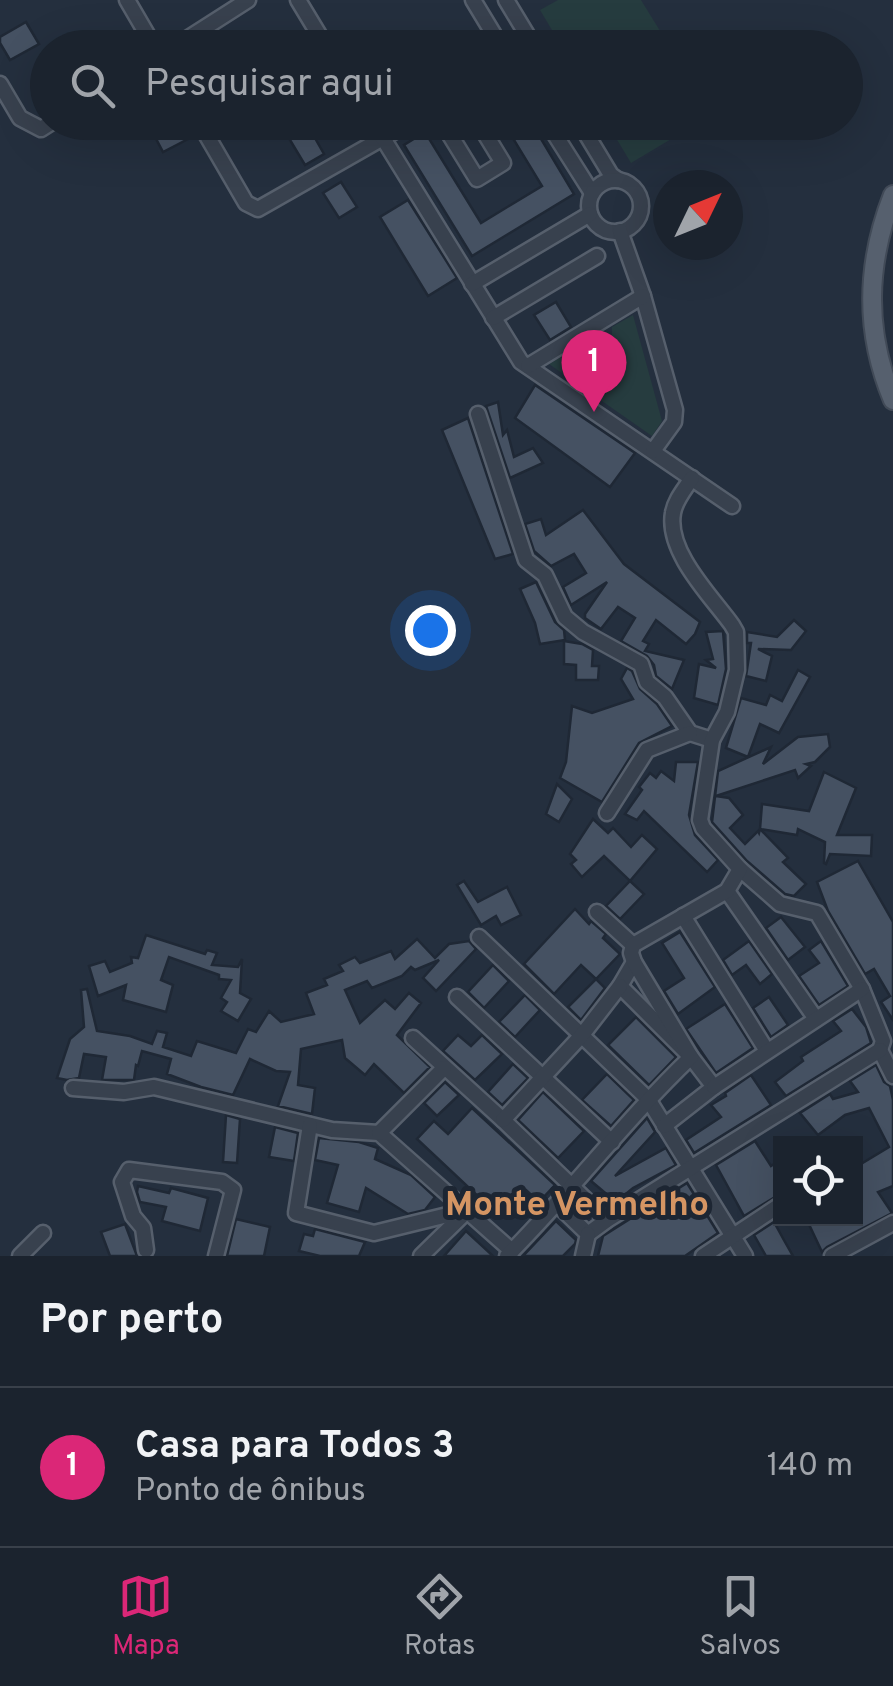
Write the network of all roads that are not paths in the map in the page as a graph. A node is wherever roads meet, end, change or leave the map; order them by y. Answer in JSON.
{"nodes":[{"id":1,"x":128,"y":0,"type":"edge"},
{"id":2,"x":248,"y":0,"type":"edge"},
{"id":3,"x":298,"y":0,"type":"edge"},
{"id":4,"x":474,"y":0,"type":"edge"},
{"id":5,"x":506,"y":0,"type":"edge"},
{"id":6,"x":144,"y":30,"type":"edge"},
{"id":7,"x":201,"y":30,"type":"edge"},
{"id":8,"x":317,"y":30,"type":"edge"},
{"id":9,"x":492,"y":30,"type":"edge"},
{"id":10,"x":524,"y":30,"type":"edge"},
{"id":11,"x":0,"y":84,"type":"edge"},
{"id":12,"x":30,"y":121,"type":"edge"},
{"id":13,"x":210,"y":140,"type":"edge"},
{"id":14,"x":382,"y":140,"type":"edge"},
{"id":15,"x":385,"y":140,"type":"edge"},
{"id":16,"x":453,"y":140,"type":"edge"},
{"id":17,"x":489,"y":140,"type":"edge"},
{"id":18,"x":558,"y":140,"type":"edge"},
{"id":19,"x":590,"y":140,"type":"edge"},
{"id":20,"x":618,"y":180,"type":"junction"},
{"id":21,"x":592,"y":193,"type":"junction"},
{"id":22,"x":893,"y":195,"type":"edge"},
{"id":23,"x":590,"y":214,"type":"junction"},
{"id":24,"x":620,"y":231,"type":"junction"},
{"id":25,"x":597,"y":256,"type":"dead end"},
{"id":26,"x":472,"y":284,"type":"junction"},
{"id":27,"x":643,"y":296,"type":"junction"},
{"id":28,"x":492,"y":318,"type":"junction"},
{"id":29,"x":528,"y":366,"type":"junction"},
{"id":30,"x":893,"y":400,"type":"edge"},
{"id":31,"x":478,"y":414,"type":"dead end"},
{"id":32,"x":654,"y":451,"type":"junction"},
{"id":33,"x":692,"y":478,"type":"junction"},
{"id":34,"x":732,"y":506,"type":"dead end"},
{"id":35,"x":690,"y":733,"type":"junction"},
{"id":36,"x":712,"y":740,"type":"junction"},
{"id":37,"x":607,"y":812,"type":"dead end"},
{"id":38,"x":740,"y":869,"type":"junction"},
{"id":39,"x":726,"y":890,"type":"junction"},
{"id":40,"x":597,"y":912,"type":"dead end"},
{"id":41,"x":683,"y":916,"type":"junction"},
{"id":42,"x":479,"y":937,"type":"dead end"},
{"id":43,"x":633,"y":945,"type":"junction"},
{"id":44,"x":634,"y":962,"type":"junction"},
{"id":45,"x":620,"y":986,"type":"junction"},
{"id":46,"x":862,"y":989,"type":"junction"},
{"id":47,"x":457,"y":997,"type":"dead end"},
{"id":48,"x":816,"y":1019,"type":"junction"},
{"id":49,"x":582,"y":1035,"type":"junction"},
{"id":50,"x":413,"y":1038,"type":"dead end"},
{"id":51,"x":880,"y":1050,"type":"junction"},
{"id":52,"x":768,"y":1051,"type":"junction"},
{"id":53,"x":691,"y":1057,"type":"junction"},
{"id":54,"x":444,"y":1068,"type":"junction"},
{"id":55,"x":893,"y":1076,"type":"edge"},
{"id":56,"x":544,"y":1077,"type":"junction"},
{"id":57,"x":72,"y":1088,"type":"dead end"},
{"id":58,"x":714,"y":1088,"type":"junction"},
{"id":59,"x":648,"y":1099,"type":"junction"},
{"id":60,"x":503,"y":1120,"type":"junction"},
{"id":61,"x":310,"y":1124,"type":"junction"},
{"id":62,"x":664,"y":1126,"type":"junction"},
{"id":63,"x":380,"y":1133,"type":"junction"},
{"id":64,"x":612,"y":1142,"type":"junction"},
{"id":65,"x":691,"y":1169,"type":"junction"},
{"id":66,"x":574,"y":1186,"type":"junction"},
{"id":67,"x":557,"y":1204,"type":"junction"},
{"id":68,"x":468,"y":1210,"type":"junction"},
{"id":69,"x":773,"y":1210,"type":"edge"},
{"id":70,"x":607,"y":1220,"type":"junction"},
{"id":71,"x":893,"y":1223,"type":"edge"},
{"id":72,"x":43,"y":1233,"type":"dead end"},
{"id":73,"x":588,"y":1234,"type":"junction"},
{"id":74,"x":732,"y":1236,"type":"junction"},
{"id":75,"x":146,"y":1250,"type":"dead end"},
{"id":76,"x":510,"y":1253,"type":"edge"},
{"id":77,"x":20,"y":1256,"type":"edge"},
{"id":78,"x":216,"y":1256,"type":"edge"},
{"id":79,"x":421,"y":1256,"type":"edge"},
{"id":80,"x":584,"y":1256,"type":"edge"},
{"id":81,"x":703,"y":1256,"type":"edge"},
{"id":82,"x":745,"y":1256,"type":"edge"},
{"id":83,"x":832,"y":1256,"type":"edge"}],
"edges":[{"from":1,"to":6,"type":"street"},
{"from":2,"to":7,"type":"street"},
{"from":3,"to":8,"type":"street"},
{"from":4,"to":9,"type":"street"},
{"from":5,"to":10,"type":"street"},
{"from":11,"to":12,"type":"street"},
{"from":13,"to":14,"type":"street"},
{"from":15,"to":26,"type":"street"},
{"from":16,"to":17,"type":"street"},
{"from":18,"to":21,"type":"street"},
{"from":19,"to":20,"type":"street"},
{"from":20,"to":21,"type":"street"},
{"from":20,"to":24,"type":"street"},
{"from":21,"to":23,"type":"street"},
{"from":22,"to":30,"type":"main road"},
{"from":23,"to":24,"type":"street"},
{"from":23,"to":26,"type":"street"},
{"from":24,"to":27,"type":"street"},
{"from":25,"to":28,"type":"street"},
{"from":26,"to":28,"type":"street"},
{"from":27,"to":29,"type":"street"},
{"from":27,"to":32,"type":"street"},
{"from":28,"to":29,"type":"street"},
{"from":29,"to":32,"type":"street"},
{"from":31,"to":35,"type":"street"},
{"from":32,"to":33,"type":"street"},
{"from":33,"to":34,"type":"street"},
{"from":33,"to":36,"type":"street"},
{"from":35,"to":36,"type":"street"},
{"from":35,"to":37,"type":"street"},
{"from":36,"to":38,"type":"street"},
{"from":38,"to":39,"type":"street"},
{"from":38,"to":46,"type":"street"},
{"from":39,"to":41,"type":"street"},
{"from":39,"to":48,"type":"street"},
{"from":40,"to":43,"type":"street"},
{"from":41,"to":43,"type":"street"},
{"from":41,"to":52,"type":"street"},
{"from":42,"to":49,"type":"street"},
{"from":43,"to":44,"type":"street"},
{"from":44,"to":45,"type":"street"},
{"from":44,"to":53,"type":"street"},
{"from":45,"to":49,"type":"street"},
{"from":45,"to":53,"type":"street"},
{"from":46,"to":48,"type":"street"},
{"from":46,"to":51,"type":"street"},
{"from":47,"to":56,"type":"street"},
{"from":48,"to":52,"type":"street"},
{"from":49,"to":56,"type":"street"},
{"from":49,"to":59,"type":"street"},
{"from":50,"to":54,"type":"street"},
{"from":51,"to":55,"type":"street"},
{"from":51,"to":65,"type":"street"},
{"from":52,"to":58,"type":"street"},
{"from":53,"to":58,"type":"street"},
{"from":53,"to":59,"type":"street"},
{"from":54,"to":60,"type":"street"},
{"from":54,"to":63,"type":"street"},
{"from":56,"to":60,"type":"street"},
{"from":56,"to":64,"type":"street"},
{"from":57,"to":61,"type":"street"},
{"from":58,"to":62,"type":"street"},
{"from":59,"to":62,"type":"street"},
{"from":59,"to":64,"type":"street"},
{"from":60,"to":66,"type":"street"},
{"from":61,"to":63,"type":"street"},
{"from":61,"to":68,"type":"street"},
{"from":62,"to":65,"type":"street"},
{"from":63,"to":68,"type":"street"},
{"from":64,"to":66,"type":"street"},
{"from":65,"to":70,"type":"street"},
{"from":65,"to":74,"type":"street"},
{"from":66,"to":67,"type":"street"},
{"from":66,"to":70,"type":"street"},
{"from":67,"to":73,"type":"street"},
{"from":67,"to":76,"type":"street"},
{"from":68,"to":76,"type":"street"},
{"from":68,"to":79,"type":"street"},
{"from":69,"to":74,"type":"street"},
{"from":70,"to":73,"type":"street"},
{"from":71,"to":83,"type":"street"},
{"from":72,"to":77,"type":"street"},
{"from":73,"to":80,"type":"street"},
{"from":74,"to":81,"type":"street"},
{"from":74,"to":82,"type":"street"},
{"from":75,"to":78,"type":"street"}]}
